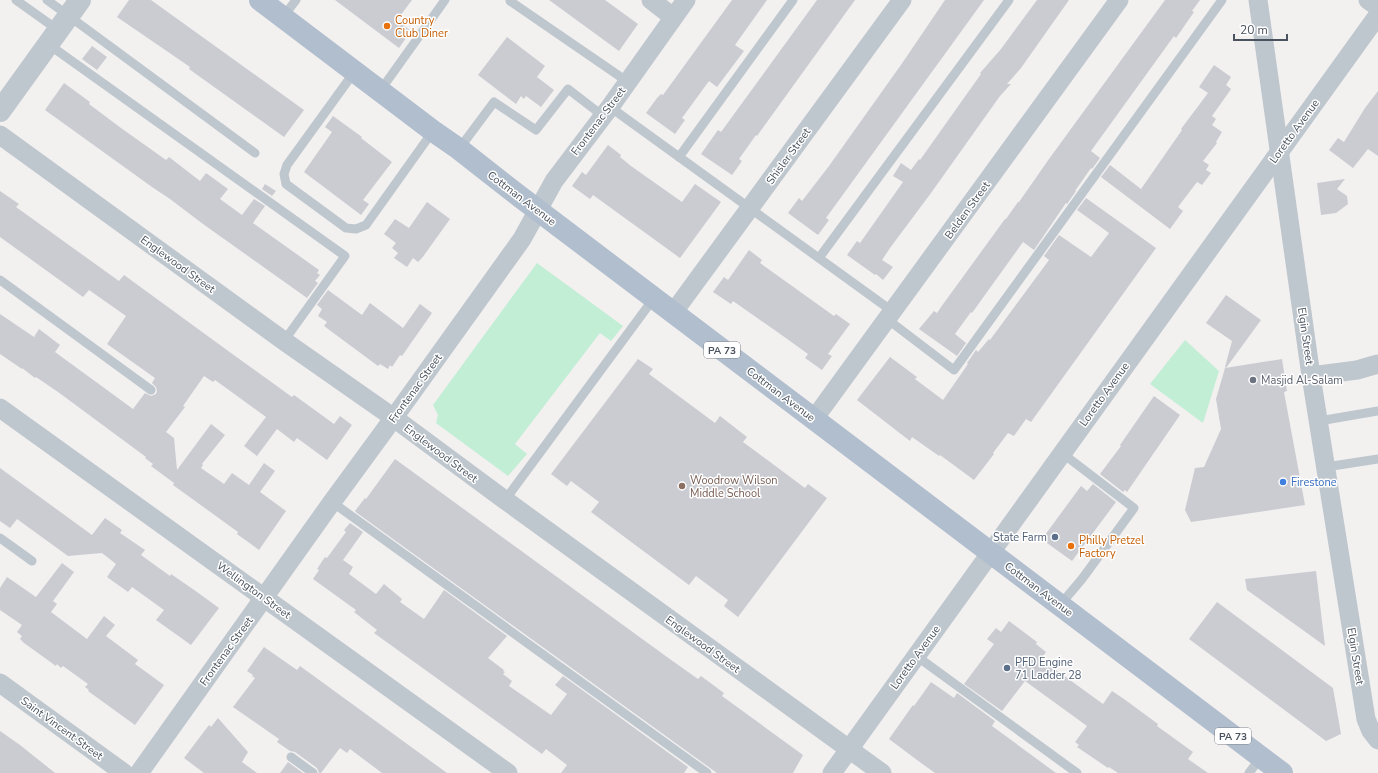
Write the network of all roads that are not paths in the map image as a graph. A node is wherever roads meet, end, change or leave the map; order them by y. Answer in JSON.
{"nodes":[{"id":1,"x":16,"y":0,"type":"edge"},
{"id":2,"x":47,"y":0,"type":"edge"},
{"id":3,"x":260,"y":0,"type":"edge"},
{"id":4,"x":296,"y":0,"type":"edge"},
{"id":5,"x":445,"y":0,"type":"edge"},
{"id":6,"x":651,"y":0,"type":"edge"},
{"id":7,"x":686,"y":0,"type":"edge"},
{"id":8,"x":793,"y":0,"type":"edge"},
{"id":9,"x":902,"y":0,"type":"edge"},
{"id":10,"x":1009,"y":0,"type":"edge"},
{"id":11,"x":1119,"y":0,"type":"edge"},
{"id":12,"x":1222,"y":0,"type":"edge"},
{"id":13,"x":1258,"y":0,"type":"edge"},
{"id":14,"x":1368,"y":0,"type":"edge"},
{"id":15,"x":510,"y":1,"type":"dead end"},
{"id":16,"x":1378,"y":7,"type":"edge"},
{"id":17,"x":1378,"y":16,"type":"edge"},
{"id":18,"x":673,"y":17,"type":"junction"},
{"id":19,"x":283,"y":18,"type":"junction"},
{"id":20,"x":64,"y":23,"type":"edge"},
{"id":21,"x":355,"y":71,"type":"junction"},
{"id":22,"x":628,"y":82,"type":"junction"},
{"id":23,"x":380,"y":91,"type":"junction"},
{"id":24,"x":0,"y":111,"type":"edge"},
{"id":25,"x":606,"y":112,"type":"junction"},
{"id":26,"x":433,"y":131,"type":"junction"},
{"id":27,"x":0,"y":135,"type":"edge"},
{"id":28,"x":459,"y":149,"type":"junction"},
{"id":29,"x":1280,"y":150,"type":"junction"},
{"id":30,"x":255,"y":152,"type":"dead end"},
{"id":31,"x":679,"y":157,"type":"junction"},
{"id":32,"x":749,"y":209,"type":"junction"},
{"id":33,"x":538,"y":210,"type":"junction"},
{"id":34,"x":819,"y":258,"type":"junction"},
{"id":35,"x":0,"y":280,"type":"edge"},
{"id":36,"x":654,"y":298,"type":"junction"},
{"id":37,"x":673,"y":313,"type":"junction"},
{"id":38,"x":889,"y":315,"type":"junction"},
{"id":39,"x":284,"y":341,"type":"junction"},
{"id":40,"x":1378,"y":364,"type":"edge"},
{"id":41,"x":1311,"y":376,"type":"junction"},
{"id":42,"x":151,"y":390,"type":"dead end"},
{"id":43,"x":0,"y":408,"type":"edge"},
{"id":44,"x":1378,"y":411,"type":"edge"},
{"id":45,"x":394,"y":418,"type":"junction"},
{"id":46,"x":814,"y":419,"type":"junction"},
{"id":47,"x":1319,"y":421,"type":"junction"},
{"id":48,"x":1062,"y":453,"type":"junction"},
{"id":49,"x":1378,"y":458,"type":"edge"},
{"id":50,"x":1326,"y":467,"type":"junction"},
{"id":51,"x":505,"y":500,"type":"junction"},
{"id":52,"x":332,"y":502,"type":"junction"},
{"id":53,"x":0,"y":538,"type":"edge"},
{"id":54,"x":990,"y":552,"type":"junction"},
{"id":55,"x":32,"y":561,"type":"dead end"},
{"id":56,"x":265,"y":597,"type":"junction"},
{"id":57,"x":1060,"y":605,"type":"junction"},
{"id":58,"x":915,"y":656,"type":"junction"},
{"id":59,"x":0,"y":683,"type":"edge"},
{"id":60,"x":1378,"y":740,"type":"edge"},
{"id":61,"x":849,"y":749,"type":"junction"},
{"id":62,"x":291,"y":757,"type":"dead end"},
{"id":63,"x":1255,"y":765,"type":"edge"},
{"id":64,"x":124,"y":773,"type":"edge"},
{"id":65,"x":139,"y":773,"type":"edge"},
{"id":66,"x":313,"y":773,"type":"edge"},
{"id":67,"x":508,"y":773,"type":"edge"},
{"id":68,"x":707,"y":773,"type":"edge"},
{"id":69,"x":832,"y":773,"type":"edge"},
{"id":70,"x":882,"y":773,"type":"edge"},
{"id":71,"x":1077,"y":773,"type":"edge"},
{"id":72,"x":1282,"y":773,"type":"edge"}],
"edges":[{"from":1,"to":20,"type":"lane"},
{"from":2,"to":20,"type":"lane"},
{"from":3,"to":19,"type":"main road","name":"Cottman Avenue","number":"PA 73"},
{"from":4,"to":19,"type":"lane"},
{"from":5,"to":23,"type":"lane"},
{"from":6,"to":18,"type":"street"},
{"from":7,"to":18,"type":"street","name":"Frontenac Street"},
{"from":8,"to":31,"type":"lane"},
{"from":9,"to":32,"type":"street","name":"Shisler Street"},
{"from":10,"to":34,"type":"lane"},
{"from":11,"to":38,"type":"street","name":"Belden Street"},
{"from":12,"to":38,"type":"lane"},
{"from":13,"to":29,"type":"street","name":"Elgin Street"},
{"from":14,"to":16,"type":"street"},
{"from":15,"to":22,"type":"lane"},
{"from":17,"to":29,"type":"street","name":"Loretto Avenue"},
{"from":18,"to":22,"type":"street","name":"Frontenac Street"},
{"from":19,"to":21,"type":"main road","name":"Cottman Avenue","number":"PA 73"},
{"from":20,"to":24,"type":"street"},
{"from":20,"to":30,"type":"lane"},
{"from":20,"to":39,"type":"lane"},
{"from":21,"to":23,"type":"main road","name":"Cottman Avenue","number":"PA 73"},
{"from":21,"to":26,"type":"lane"},
{"from":22,"to":25,"type":"street","name":"Frontenac Street"},
{"from":23,"to":26,"type":"main road","name":"Cottman Avenue","number":"PA 73"},
{"from":25,"to":28,"type":"lane"},
{"from":25,"to":31,"type":"lane"},
{"from":25,"to":33,"type":"street","name":"Frontenac Street"},
{"from":26,"to":28,"type":"main road","name":"Cottman Avenue","number":"PA 73"},
{"from":27,"to":39,"type":"street","name":"Englewood Street"},
{"from":28,"to":33,"type":"main road","name":"Cottman Avenue","number":"PA 73"},
{"from":29,"to":41,"type":"street","name":"Elgin Street"},
{"from":29,"to":48,"type":"street","name":"Loretto Avenue"},
{"from":31,"to":32,"type":"lane"},
{"from":32,"to":34,"type":"lane"},
{"from":32,"to":37,"type":"street","name":"Shisler Street"},
{"from":33,"to":36,"type":"main road","name":"Cottman Avenue","number":"PA 73"},
{"from":33,"to":45,"type":"street","name":"Frontenac Street"},
{"from":34,"to":38,"type":"lane"},
{"from":35,"to":42,"type":"lane"},
{"from":36,"to":37,"type":"main road","name":"Cottman Avenue","number":"PA 73"},
{"from":36,"to":51,"type":"lane"},
{"from":37,"to":46,"type":"main road","name":"Cottman Avenue","number":"PA 73"},
{"from":38,"to":46,"type":"street","name":"Belden Street"},
{"from":39,"to":45,"type":"street","name":"Englewood Street"},
{"from":40,"to":41,"type":"street"},
{"from":41,"to":47,"type":"street","name":"Elgin Street"},
{"from":43,"to":56,"type":"street","name":"Wellington Street"},
{"from":44,"to":47,"type":"lane"},
{"from":45,"to":51,"type":"street","name":"Englewood Street"},
{"from":45,"to":52,"type":"street","name":"Frontenac Street"},
{"from":46,"to":54,"type":"main road","name":"Cottman Avenue","number":"PA 73"},
{"from":47,"to":50,"type":"street","name":"Elgin Street"},
{"from":48,"to":54,"type":"street","name":"Loretto Avenue"},
{"from":48,"to":57,"type":"lane"},
{"from":49,"to":50,"type":"lane"},
{"from":50,"to":60,"type":"street","name":"Elgin Street"},
{"from":51,"to":61,"type":"street","name":"Englewood Street"},
{"from":52,"to":56,"type":"street","name":"Frontenac Street"},
{"from":52,"to":68,"type":"lane"},
{"from":53,"to":55,"type":"lane"},
{"from":54,"to":57,"type":"main road","name":"Cottman Avenue","number":"PA 73"},
{"from":54,"to":58,"type":"street","name":"Loretto Avenue"},
{"from":56,"to":65,"type":"street","name":"Frontenac Street"},
{"from":56,"to":67,"type":"street","name":"Wellington Street"},
{"from":57,"to":63,"type":"main road","name":"Cottman Avenue","number":"PA 73"},
{"from":58,"to":61,"type":"street","name":"Loretto Avenue"},
{"from":58,"to":71,"type":"lane"},
{"from":59,"to":64,"type":"street","name":"Saint Vincent Street"},
{"from":61,"to":69,"type":"street","name":"Loretto Avenue"},
{"from":61,"to":70,"type":"street","name":"Englewood Street"},
{"from":62,"to":66,"type":"lane"},
{"from":63,"to":72,"type":"main road","name":"Cottman Avenue","number":"PA 73"}]}
